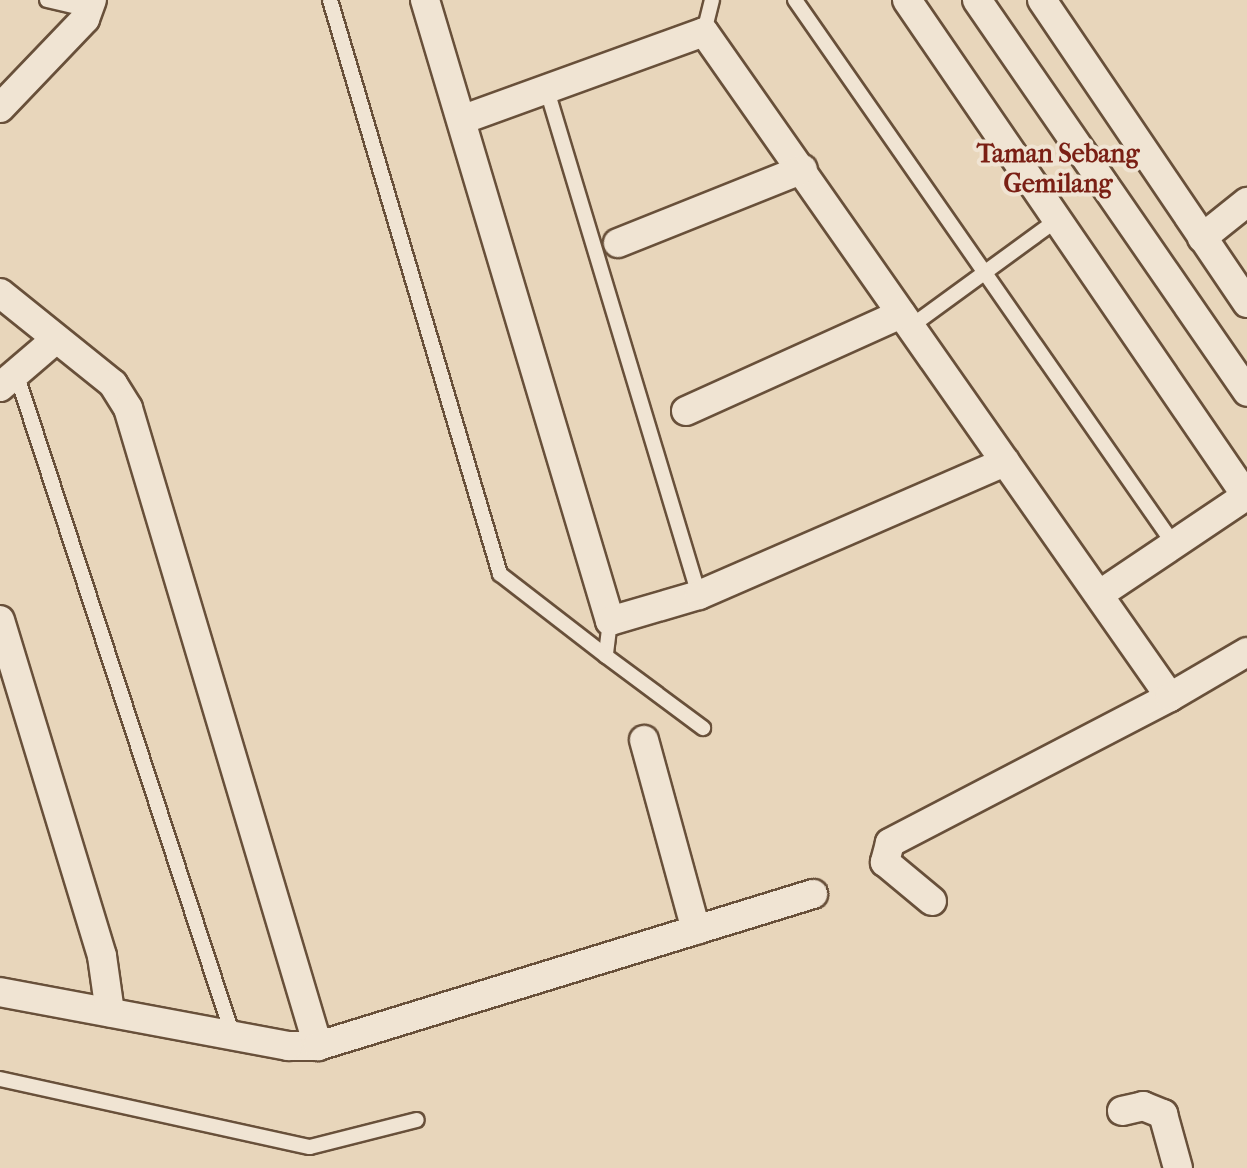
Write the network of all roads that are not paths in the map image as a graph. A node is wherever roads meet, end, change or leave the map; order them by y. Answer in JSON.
{"nodes":[{"id":1,"x":47,"y":0,"type":"edge"},
{"id":2,"x":330,"y":0,"type":"edge"},
{"id":3,"x":425,"y":0,"type":"edge"},
{"id":4,"x":712,"y":0,"type":"edge"},
{"id":5,"x":795,"y":0,"type":"edge"},
{"id":6,"x":907,"y":0,"type":"edge"},
{"id":7,"x":977,"y":0,"type":"edge"},
{"id":8,"x":1042,"y":0,"type":"edge"},
{"id":9,"x":91,"y":5,"type":"edge"},
{"id":10,"x":704,"y":32,"type":"junction"},
{"id":11,"x":9,"y":84,"type":"edge"},
{"id":12,"x":546,"y":87,"type":"junction"},
{"id":13,"x":0,"y":108,"type":"edge"},
{"id":14,"x":464,"y":119,"type":"junction"},
{"id":15,"x":803,"y":169,"type":"junction"},
{"id":16,"x":1247,"y":202,"type":"edge"},
{"id":17,"x":1057,"y":220,"type":"junction"},
{"id":18,"x":1202,"y":238,"type":"junction"},
{"id":19,"x":618,"y":243,"type":"dead end"},
{"id":20,"x":986,"y":274,"type":"junction"},
{"id":21,"x":0,"y":293,"type":"edge"},
{"id":22,"x":1247,"y":303,"type":"edge"},
{"id":23,"x":906,"y":320,"type":"junction"},
{"id":24,"x":56,"y":339,"type":"junction"},
{"id":25,"x":8,"y":380,"type":"edge"},
{"id":26,"x":1247,"y":392,"type":"edge"},
{"id":27,"x":686,"y":411,"type":"dead end"},
{"id":28,"x":1005,"y":462,"type":"junction"},
{"id":29,"x":1246,"y":497,"type":"edge"},
{"id":30,"x":1173,"y":543,"type":"junction"},
{"id":31,"x":1100,"y":594,"type":"junction"},
{"id":32,"x":699,"y":595,"type":"junction"},
{"id":33,"x":0,"y":620,"type":"edge"},
{"id":34,"x":610,"y":621,"type":"junction"},
{"id":35,"x":1247,"y":652,"type":"edge"},
{"id":36,"x":606,"y":656,"type":"junction"},
{"id":37,"x":1170,"y":697,"type":"junction"},
{"id":38,"x":703,"y":728,"type":"dead end"},
{"id":39,"x":644,"y":740,"type":"dead end"},
{"id":40,"x":813,"y":894,"type":"dead end"},
{"id":41,"x":932,"y":901,"type":"dead end"},
{"id":42,"x":696,"y":930,"type":"junction"},
{"id":43,"x":0,"y":992,"type":"edge"},
{"id":44,"x":110,"y":1012,"type":"junction"},
{"id":45,"x":233,"y":1036,"type":"junction"},
{"id":46,"x":318,"y":1046,"type":"junction"},
{"id":47,"x":0,"y":1079,"type":"edge"},
{"id":48,"x":1122,"y":1111,"type":"dead end"},
{"id":49,"x":417,"y":1120,"type":"dead end"},
{"id":50,"x":1178,"y":1168,"type":"edge"}],
"edges":[{"from":1,"to":9,"type":"lane"},
{"from":2,"to":36,"type":"lane"},
{"from":3,"to":14,"type":"street"},
{"from":4,"to":10,"type":"lane"},
{"from":5,"to":20,"type":"lane"},
{"from":6,"to":17,"type":"street"},
{"from":7,"to":26,"type":"street"},
{"from":8,"to":18,"type":"street"},
{"from":9,"to":11,"type":"street"},
{"from":10,"to":12,"type":"street"},
{"from":10,"to":15,"type":"street"},
{"from":11,"to":13,"type":"street"},
{"from":12,"to":14,"type":"street"},
{"from":12,"to":32,"type":"lane"},
{"from":14,"to":34,"type":"street"},
{"from":15,"to":19,"type":"street"},
{"from":15,"to":23,"type":"street"},
{"from":16,"to":18,"type":"street"},
{"from":17,"to":20,"type":"lane"},
{"from":17,"to":29,"type":"street"},
{"from":18,"to":22,"type":"street"},
{"from":20,"to":23,"type":"lane"},
{"from":20,"to":30,"type":"lane"},
{"from":21,"to":24,"type":"street"},
{"from":23,"to":27,"type":"street"},
{"from":23,"to":28,"type":"street"},
{"from":24,"to":25,"type":"street"},
{"from":24,"to":46,"type":"street"},
{"from":25,"to":45,"type":"lane"},
{"from":28,"to":31,"type":"street"},
{"from":28,"to":32,"type":"street"},
{"from":29,"to":30,"type":"street"},
{"from":30,"to":31,"type":"street"},
{"from":31,"to":37,"type":"street"},
{"from":32,"to":34,"type":"street"},
{"from":33,"to":44,"type":"street"},
{"from":34,"to":36,"type":"lane"},
{"from":35,"to":37,"type":"street"},
{"from":36,"to":38,"type":"lane"},
{"from":37,"to":41,"type":"street"},
{"from":39,"to":42,"type":"street"},
{"from":40,"to":42,"type":"street"},
{"from":42,"to":46,"type":"street"},
{"from":43,"to":44,"type":"street"},
{"from":44,"to":45,"type":"street"},
{"from":45,"to":46,"type":"street"},
{"from":47,"to":49,"type":"lane"},
{"from":48,"to":50,"type":"street"}]}
